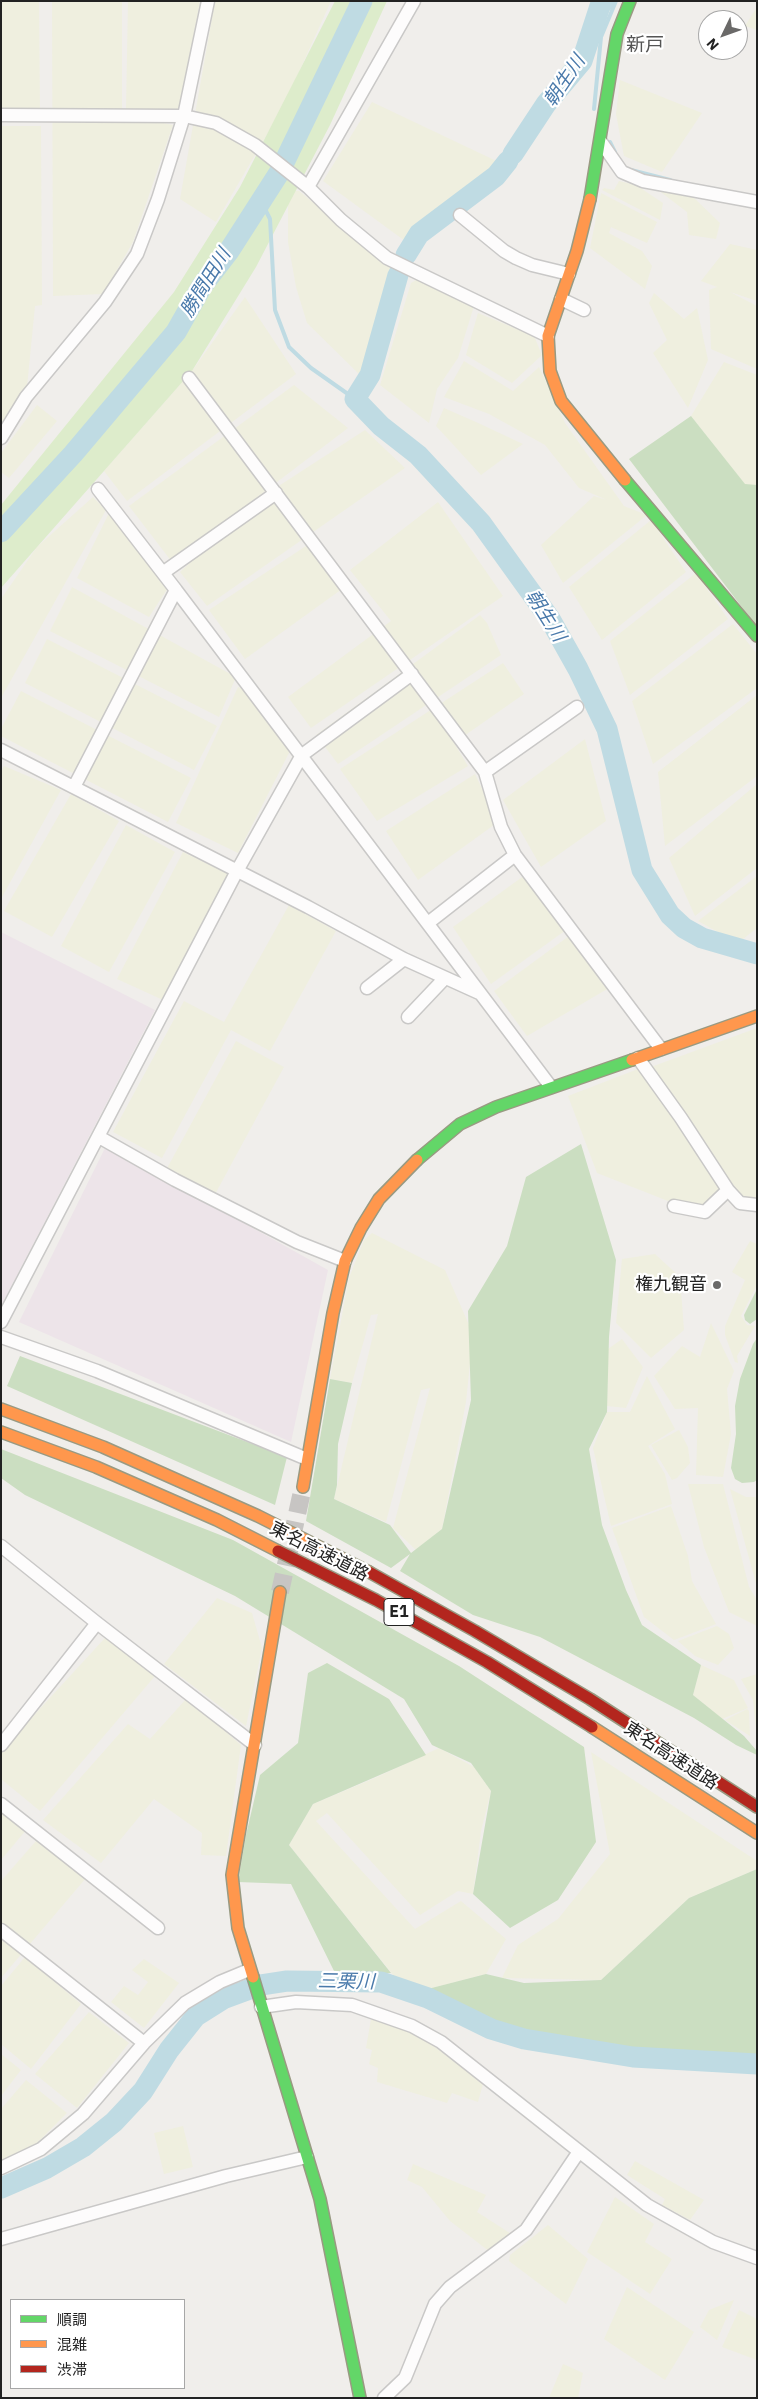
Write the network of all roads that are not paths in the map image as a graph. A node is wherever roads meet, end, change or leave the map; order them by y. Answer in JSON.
{"nodes":[{"id":1,"x":208,"y":1,"type":"edge"},
{"id":2,"x":414,"y":1,"type":"edge"},
{"id":3,"x":630,"y":1,"type":"edge"},
{"id":4,"x":1,"y":115,"type":"edge"},
{"id":5,"x":184,"y":116,"type":"junction"},
{"id":6,"x":601,"y":142,"type":"junction"},
{"id":7,"x":308,"y":187,"type":"junction"},
{"id":8,"x":757,"y":202,"type":"edge"},
{"id":9,"x":460,"y":215,"type":"dead end"},
{"id":10,"x":569,"y":274,"type":"junction"},
{"id":11,"x":561,"y":299,"type":"junction"},
{"id":12,"x":584,"y":310,"type":"dead end"},
{"id":13,"x":548,"y":336,"type":"junction"},
{"id":14,"x":189,"y":378,"type":"dead end"},
{"id":15,"x":1,"y":438,"type":"edge"},
{"id":16,"x":98,"y":489,"type":"dead end"},
{"id":17,"x":276,"y":493,"type":"junction"},
{"id":18,"x":164,"y":572,"type":"junction"},
{"id":19,"x":176,"y":590,"type":"junction"},
{"id":20,"x":757,"y":636,"type":"edge"},
{"id":21,"x":412,"y":674,"type":"junction"},
{"id":22,"x":577,"y":707,"type":"dead end"},
{"id":23,"x":1,"y":750,"type":"edge"},
{"id":24,"x":302,"y":756,"type":"junction"},
{"id":25,"x":485,"y":772,"type":"junction"},
{"id":26,"x":74,"y":788,"type":"junction"},
{"id":27,"x":515,"y":856,"type":"junction"},
{"id":28,"x":237,"y":871,"type":"junction"},
{"id":29,"x":428,"y":923,"type":"junction"},
{"id":30,"x":404,"y":959,"type":"junction"},
{"id":31,"x":444,"y":979,"type":"junction"},
{"id":32,"x":368,"y":988,"type":"dead end"},
{"id":33,"x":479,"y":993,"type":"junction"},
{"id":34,"x":757,"y":1016,"type":"edge"},
{"id":35,"x":408,"y":1017,"type":"dead end"},
{"id":36,"x":661,"y":1049,"type":"junction"},
{"id":37,"x":638,"y":1058,"type":"junction"},
{"id":38,"x":551,"y":1087,"type":"junction"},
{"id":39,"x":99,"y":1137,"type":"junction"},
{"id":40,"x":728,"y":1190,"type":"junction"},
{"id":41,"x":757,"y":1204,"type":"edge"},
{"id":42,"x":674,"y":1206,"type":"dead end"},
{"id":43,"x":345,"y":1261,"type":"junction"},
{"id":44,"x":1,"y":1322,"type":"edge"},
{"id":45,"x":1,"y":1337,"type":"edge"},
{"id":46,"x":1,"y":1409,"type":"edge"},
{"id":47,"x":1,"y":1432,"type":"edge"},
{"id":48,"x":307,"y":1460,"type":"junction"},
{"id":49,"x":303,"y":1487,"type":"tunnel mouth"},
{"id":50,"x":1,"y":1546,"type":"edge"},
{"id":51,"x":280,"y":1592,"type":"tunnel mouth"},
{"id":52,"x":97,"y":1623,"type":"junction"},
{"id":53,"x":1,"y":1745,"type":"edge"},
{"id":54,"x":255,"y":1746,"type":"junction"},
{"id":55,"x":1,"y":1804,"type":"edge"},
{"id":56,"x":757,"y":1806,"type":"edge"},
{"id":57,"x":757,"y":1833,"type":"edge"},
{"id":58,"x":158,"y":1928,"type":"dead end"},
{"id":59,"x":1,"y":1930,"type":"edge"},
{"id":60,"x":249,"y":1970,"type":"junction"},
{"id":61,"x":261,"y":2007,"type":"junction"},
{"id":62,"x":144,"y":2043,"type":"junction"},
{"id":63,"x":578,"y":2153,"type":"junction"},
{"id":64,"x":307,"y":2157,"type":"junction"},
{"id":65,"x":1,"y":2168,"type":"edge"},
{"id":66,"x":1,"y":2239,"type":"edge"},
{"id":67,"x":757,"y":2258,"type":"edge"},
{"id":68,"x":360,"y":2398,"type":"edge"},
{"id":69,"x":384,"y":2398,"type":"edge"}],
"edges":[{"from":1,"to":5,"type":"street"},
{"from":2,"to":7,"type":"street"},
{"from":3,"to":6,"type":"main road"},
{"from":4,"to":5,"type":"street"},
{"from":5,"to":7,"type":"street"},
{"from":5,"to":15,"type":"street"},
{"from":6,"to":8,"type":"street"},
{"from":6,"to":10,"type":"main road"},
{"from":7,"to":13,"type":"street"},
{"from":9,"to":10,"type":"street"},
{"from":10,"to":11,"type":"main road"},
{"from":11,"to":12,"type":"street"},
{"from":11,"to":13,"type":"main road"},
{"from":13,"to":20,"type":"main road"},
{"from":14,"to":17,"type":"street"},
{"from":16,"to":18,"type":"street"},
{"from":17,"to":18,"type":"street"},
{"from":17,"to":21,"type":"street"},
{"from":18,"to":19,"type":"street"},
{"from":19,"to":24,"type":"street"},
{"from":19,"to":26,"type":"street"},
{"from":21,"to":24,"type":"street"},
{"from":21,"to":25,"type":"street"},
{"from":22,"to":25,"type":"street"},
{"from":23,"to":26,"type":"street"},
{"from":24,"to":28,"type":"street"},
{"from":24,"to":29,"type":"street"},
{"from":25,"to":27,"type":"street"},
{"from":26,"to":28,"type":"street"},
{"from":27,"to":29,"type":"street"},
{"from":27,"to":36,"type":"street"},
{"from":28,"to":30,"type":"street"},
{"from":28,"to":39,"type":"street"},
{"from":29,"to":33,"type":"street"},
{"from":30,"to":31,"type":"street"},
{"from":30,"to":32,"type":"street"},
{"from":31,"to":33,"type":"street"},
{"from":31,"to":35,"type":"street"},
{"from":33,"to":38,"type":"street"},
{"from":34,"to":36,"type":"main road"},
{"from":36,"to":37,"type":"main road"},
{"from":37,"to":38,"type":"main road"},
{"from":37,"to":40,"type":"street"},
{"from":38,"to":43,"type":"main road"},
{"from":39,"to":43,"type":"street"},
{"from":39,"to":44,"type":"street"},
{"from":40,"to":41,"type":"street"},
{"from":40,"to":42,"type":"street"},
{"from":43,"to":48,"type":"main road"},
{"from":45,"to":48,"type":"street"},
{"from":46,"to":56,"type":"main road","name":"東名高速道路","number":"E1"},
{"from":47,"to":57,"type":"main road","name":"東名高速道路","number":"E1"},
{"from":48,"to":49,"type":"main road"},
{"from":50,"to":52,"type":"street"},
{"from":51,"to":54,"type":"main road"},
{"from":52,"to":53,"type":"street"},
{"from":52,"to":54,"type":"street"},
{"from":54,"to":60,"type":"main road"},
{"from":55,"to":58,"type":"street"},
{"from":59,"to":62,"type":"street"},
{"from":60,"to":61,"type":"main road"},
{"from":60,"to":62,"type":"street"},
{"from":61,"to":63,"type":"street"},
{"from":61,"to":64,"type":"main road"},
{"from":62,"to":65,"type":"street"},
{"from":63,"to":67,"type":"street"},
{"from":63,"to":69,"type":"street"},
{"from":64,"to":66,"type":"street"},
{"from":64,"to":68,"type":"main road"}]}
